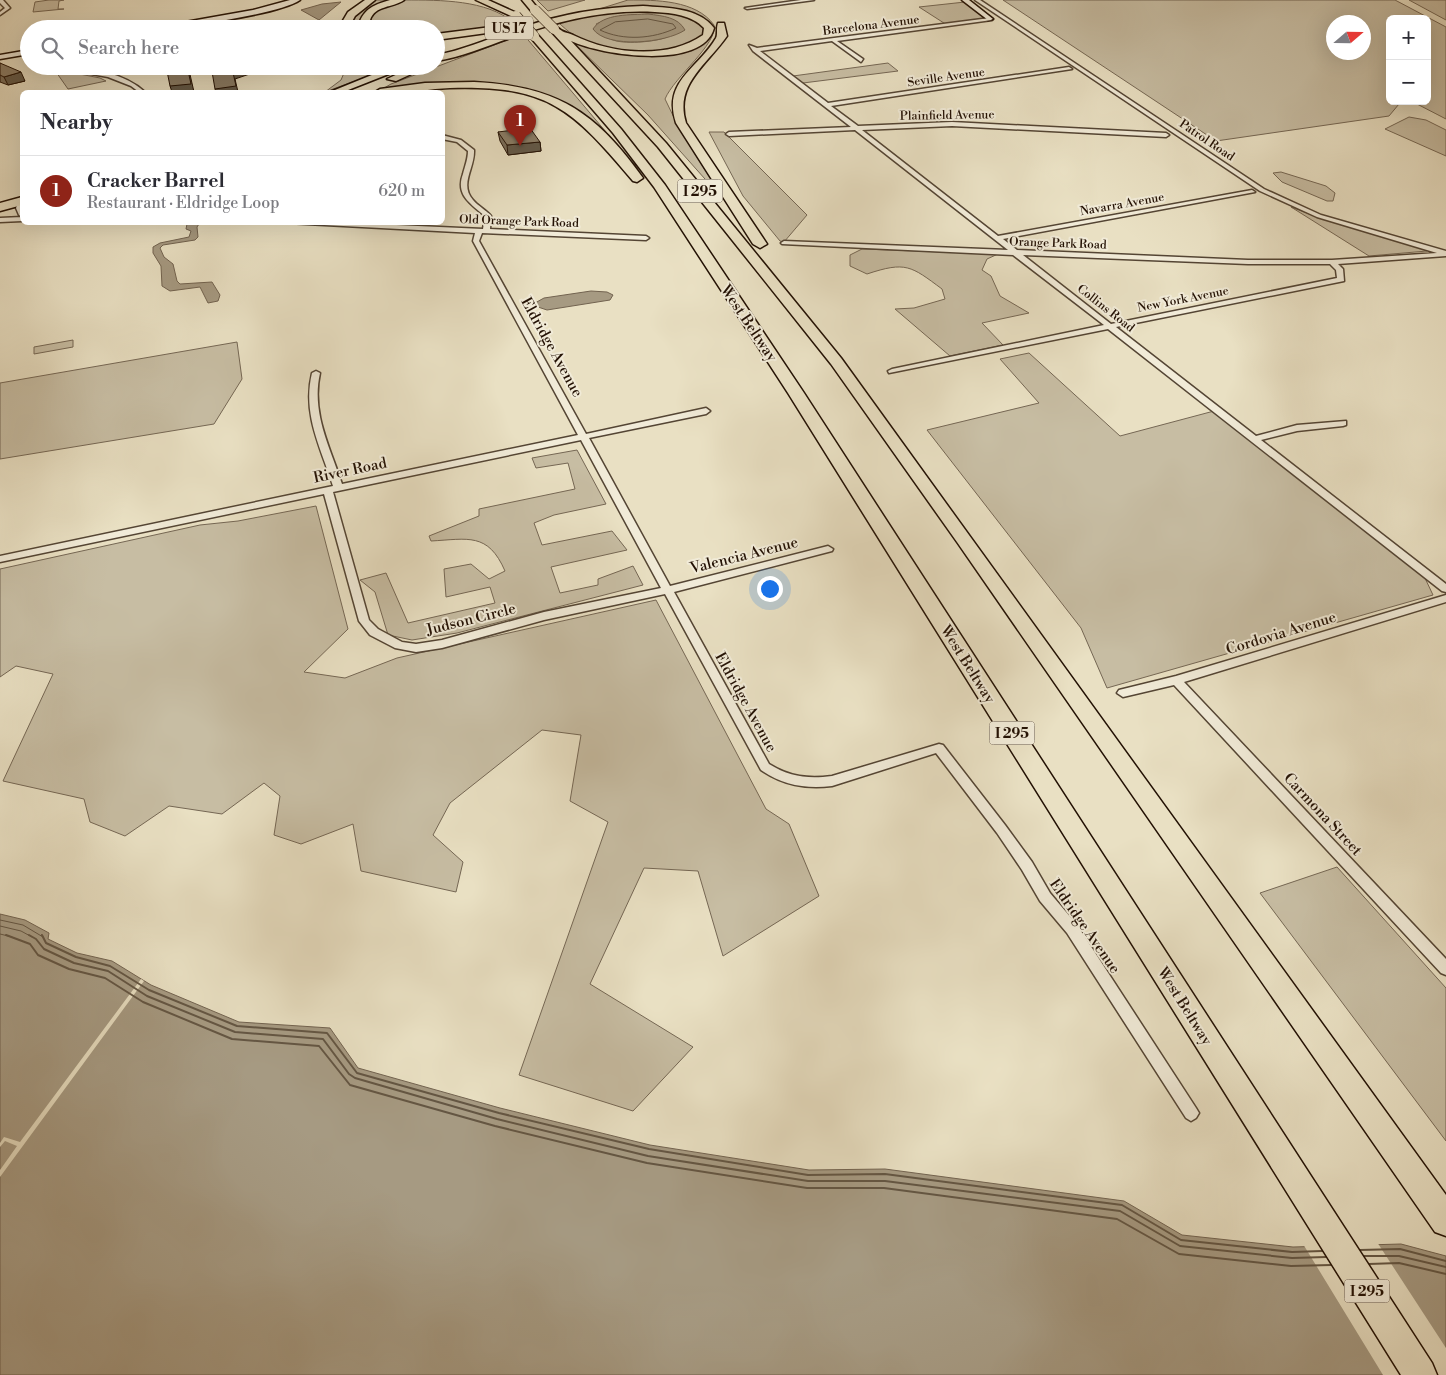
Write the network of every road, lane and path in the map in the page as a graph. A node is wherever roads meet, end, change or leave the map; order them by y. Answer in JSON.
{"nodes":[{"id":1,"x":0,"y":0,"type":"edge"},
{"id":2,"x":371,"y":0,"type":"edge"},
{"id":3,"x":400,"y":0,"type":"edge"},
{"id":4,"x":480,"y":0,"type":"edge"},
{"id":5,"x":502,"y":0,"type":"edge"},
{"id":6,"x":526,"y":0,"type":"edge"},
{"id":7,"x":617,"y":0,"type":"edge"},
{"id":8,"x":812,"y":0,"type":"edge"},
{"id":9,"x":965,"y":0,"type":"edge"},
{"id":10,"x":977,"y":0,"type":"edge"},
{"id":11,"x":300,"y":1,"type":"edge"},
{"id":12,"x":582,"y":4,"type":"dead end"},
{"id":13,"x":690,"y":5,"type":"dead end"},
{"id":14,"x":566,"y":7,"type":"dead end"},
{"id":15,"x":747,"y":8,"type":"dead end"},
{"id":16,"x":0,"y":14,"type":"edge"},
{"id":17,"x":515,"y":15,"type":"junction"},
{"id":18,"x":990,"y":19,"type":"joint"},
{"id":19,"x":205,"y":20,"type":"edge"},
{"id":20,"x":225,"y":20,"type":"edge"},
{"id":21,"x":348,"y":20,"type":"edge"},
{"id":22,"x":365,"y":20,"type":"edge"},
{"id":23,"x":556,"y":24,"type":"junction"},
{"id":24,"x":445,"y":36,"type":"edge"},
{"id":25,"x":833,"y":40,"type":"junction"},
{"id":26,"x":1036,"y":47,"type":"dead end"},
{"id":27,"x":753,"y":48,"type":"joint"},
{"id":28,"x":20,"y":54,"type":"edge"},
{"id":29,"x":0,"y":55,"type":"edge"},
{"id":30,"x":445,"y":55,"type":"edge"},
{"id":31,"x":445,"y":56,"type":"edge"},
{"id":32,"x":861,"y":60,"type":"dead end"},
{"id":33,"x":100,"y":75,"type":"edge"},
{"id":34,"x":379,"y":75,"type":"edge"},
{"id":35,"x":381,"y":75,"type":"edge"},
{"id":36,"x":402,"y":75,"type":"edge"},
{"id":37,"x":376,"y":77,"type":"junction"},
{"id":38,"x":139,"y":90,"type":"edge"},
{"id":39,"x":340,"y":90,"type":"edge"},
{"id":40,"x":364,"y":90,"type":"edge"},
{"id":41,"x":397,"y":90,"type":"edge"},
{"id":42,"x":826,"y":105,"type":"junction"},
{"id":43,"x":857,"y":129,"type":"junction"},
{"id":44,"x":729,"y":134,"type":"dead end"},
{"id":45,"x":1166,"y":134,"type":"dead end"},
{"id":46,"x":445,"y":138,"type":"edge"},
{"id":47,"x":1252,"y":192,"type":"dead end"},
{"id":48,"x":0,"y":196,"type":"edge"},
{"id":49,"x":20,"y":201,"type":"edge"},
{"id":50,"x":20,"y":202,"type":"edge"},
{"id":51,"x":0,"y":207,"type":"edge"},
{"id":52,"x":478,"y":210,"type":"junction"},
{"id":53,"x":20,"y":219,"type":"edge"},
{"id":54,"x":0,"y":220,"type":"edge"},
{"id":55,"x":341,"y":225,"type":"edge"},
{"id":56,"x":480,"y":231,"type":"junction"},
{"id":57,"x":646,"y":238,"type":"dead end"},
{"id":58,"x":997,"y":238,"type":"junction"},
{"id":59,"x":784,"y":243,"type":"dead end"},
{"id":60,"x":1016,"y":253,"type":"junction"},
{"id":61,"x":1446,"y":253,"type":"edge"},
{"id":62,"x":707,"y":260,"type":"junction"},
{"id":63,"x":1332,"y":262,"type":"junction"},
{"id":64,"x":1109,"y":325,"type":"junction"},
{"id":65,"x":836,"y":361,"type":"junction"},
{"id":66,"x":892,"y":371,"type":"dead end"},
{"id":67,"x":316,"y":373,"type":"dead end"},
{"id":68,"x":706,"y":411,"type":"dead end"},
{"id":69,"x":1343,"y":423,"type":"dead end"},
{"id":70,"x":584,"y":436,"type":"junction"},
{"id":71,"x":1254,"y":439,"type":"junction"},
{"id":72,"x":333,"y":488,"type":"junction"},
{"id":73,"x":828,"y":549,"type":"dead end"},
{"id":74,"x":0,"y":559,"type":"edge"},
{"id":75,"x":1446,"y":588,"type":"edge"},
{"id":76,"x":667,"y":590,"type":"junction"},
{"id":77,"x":1446,"y":598,"type":"edge"},
{"id":78,"x":1176,"y":680,"type":"junction"},
{"id":79,"x":1123,"y":693,"type":"dead end"},
{"id":80,"x":1446,"y":969,"type":"edge"},
{"id":81,"x":1191,"y":1113,"type":"dead end"},
{"id":82,"x":1446,"y":1220,"type":"edge"},
{"id":83,"x":1420,"y":1375,"type":"edge"}],
"edges":[{"from":1,"to":16,"type":"street"},
{"from":2,"to":21,"type":"highway"},
{"from":3,"to":22,"type":"highway"},
{"from":4,"to":17,"type":"highway"},
{"from":5,"to":17,"type":"highway","name":"West Beltway","number":"I 295"},
{"from":6,"to":23,"type":"highway","number":"I 295","bridge":true},
{"from":7,"to":23,"type":"highway","number":"US 17"},
{"from":8,"to":15,"type":"street"},
{"from":9,"to":18,"type":"main road"},
{"from":10,"to":61,"type":"street","name":"Patrol Road"},
{"from":11,"to":19,"type":"main road"},
{"from":11,"to":20,"type":"main road"},
{"from":12,"to":30,"type":"highway","number":"US 17"},
{"from":13,"to":65,"type":"highway"},
{"from":14,"to":24,"type":"highway"},
{"from":17,"to":62,"type":"highway","name":"West Beltway","number":"I 295","bridge":true},
{"from":18,"to":25,"type":"street","name":"Barcelona Avenue"},
{"from":23,"to":23,"type":"highway"},
{"from":23,"to":31,"type":"highway","number":"US 17"},
{"from":23,"to":65,"type":"highway","number":"I 295"},
{"from":25,"to":27,"type":"street","name":"Barcelona Avenue"},
{"from":25,"to":32,"type":"street"},
{"from":26,"to":42,"type":"street","name":"Seville Avenue"},
{"from":27,"to":42,"type":"street","name":"Collins Road"},
{"from":28,"to":29,"type":"main road"},
{"from":33,"to":38,"type":"street"},
{"from":34,"to":37,"type":"highway"},
{"from":35,"to":37,"type":"highway"},
{"from":36,"to":40,"type":"highway"},
{"from":37,"to":39,"type":"highway"},
{"from":41,"to":62,"type":"highway"},
{"from":42,"to":43,"type":"street","name":"Collins Road"},
{"from":43,"to":44,"type":"street","name":"Plainfield Avenue"},
{"from":43,"to":45,"type":"street","name":"Plainfield Avenue"},
{"from":43,"to":58,"type":"street","name":"Collins Road"},
{"from":46,"to":52,"type":"street"},
{"from":47,"to":58,"type":"street","name":"Navarra Avenue"},
{"from":48,"to":49,"type":"highway"},
{"from":50,"to":51,"type":"highway"},
{"from":52,"to":56,"type":"street"},
{"from":52,"to":56,"type":"street","name":"Eldridge Avenue"},
{"from":53,"to":54,"type":"street"},
{"from":55,"to":56,"type":"street","name":"Old Orange Park Road"},
{"from":56,"to":57,"type":"street","name":"Old Orange Park Road"},
{"from":56,"to":70,"type":"street","name":"Eldridge Avenue"},
{"from":58,"to":60,"type":"street","name":"Collins Road"},
{"from":59,"to":60,"type":"street","name":"Orange Park Road"},
{"from":60,"to":63,"type":"street","name":"Orange Park Road"},
{"from":60,"to":64,"type":"street","name":"Collins Road"},
{"from":61,"to":63,"type":"street","name":"Orange Park Road"},
{"from":62,"to":83,"type":"highway","name":"West Beltway","number":"I 295"},
{"from":63,"to":64,"type":"street","name":"New York Avenue"},
{"from":64,"to":66,"type":"street","name":"New York Avenue"},
{"from":64,"to":71,"type":"street","name":"Collins Road"},
{"from":65,"to":82,"type":"highway","number":"I 295"},
{"from":67,"to":72,"type":"street","name":"Judson Circle"},
{"from":68,"to":70,"type":"street","name":"River Road"},
{"from":69,"to":71,"type":"street"},
{"from":70,"to":72,"type":"street","name":"River Road"},
{"from":70,"to":76,"type":"street","name":"Eldridge Avenue"},
{"from":71,"to":75,"type":"street","name":"Collins Road"},
{"from":72,"to":74,"type":"street","name":"River Road"},
{"from":72,"to":76,"type":"street","name":"Judson Circle"},
{"from":73,"to":76,"type":"street","name":"Valencia Avenue"},
{"from":76,"to":81,"type":"street","name":"Eldridge Avenue"},
{"from":77,"to":78,"type":"street","name":"Cordovia Avenue"},
{"from":78,"to":79,"type":"street","name":"Cordovia Avenue"},
{"from":78,"to":80,"type":"street","name":"Carmona Street"}]}
